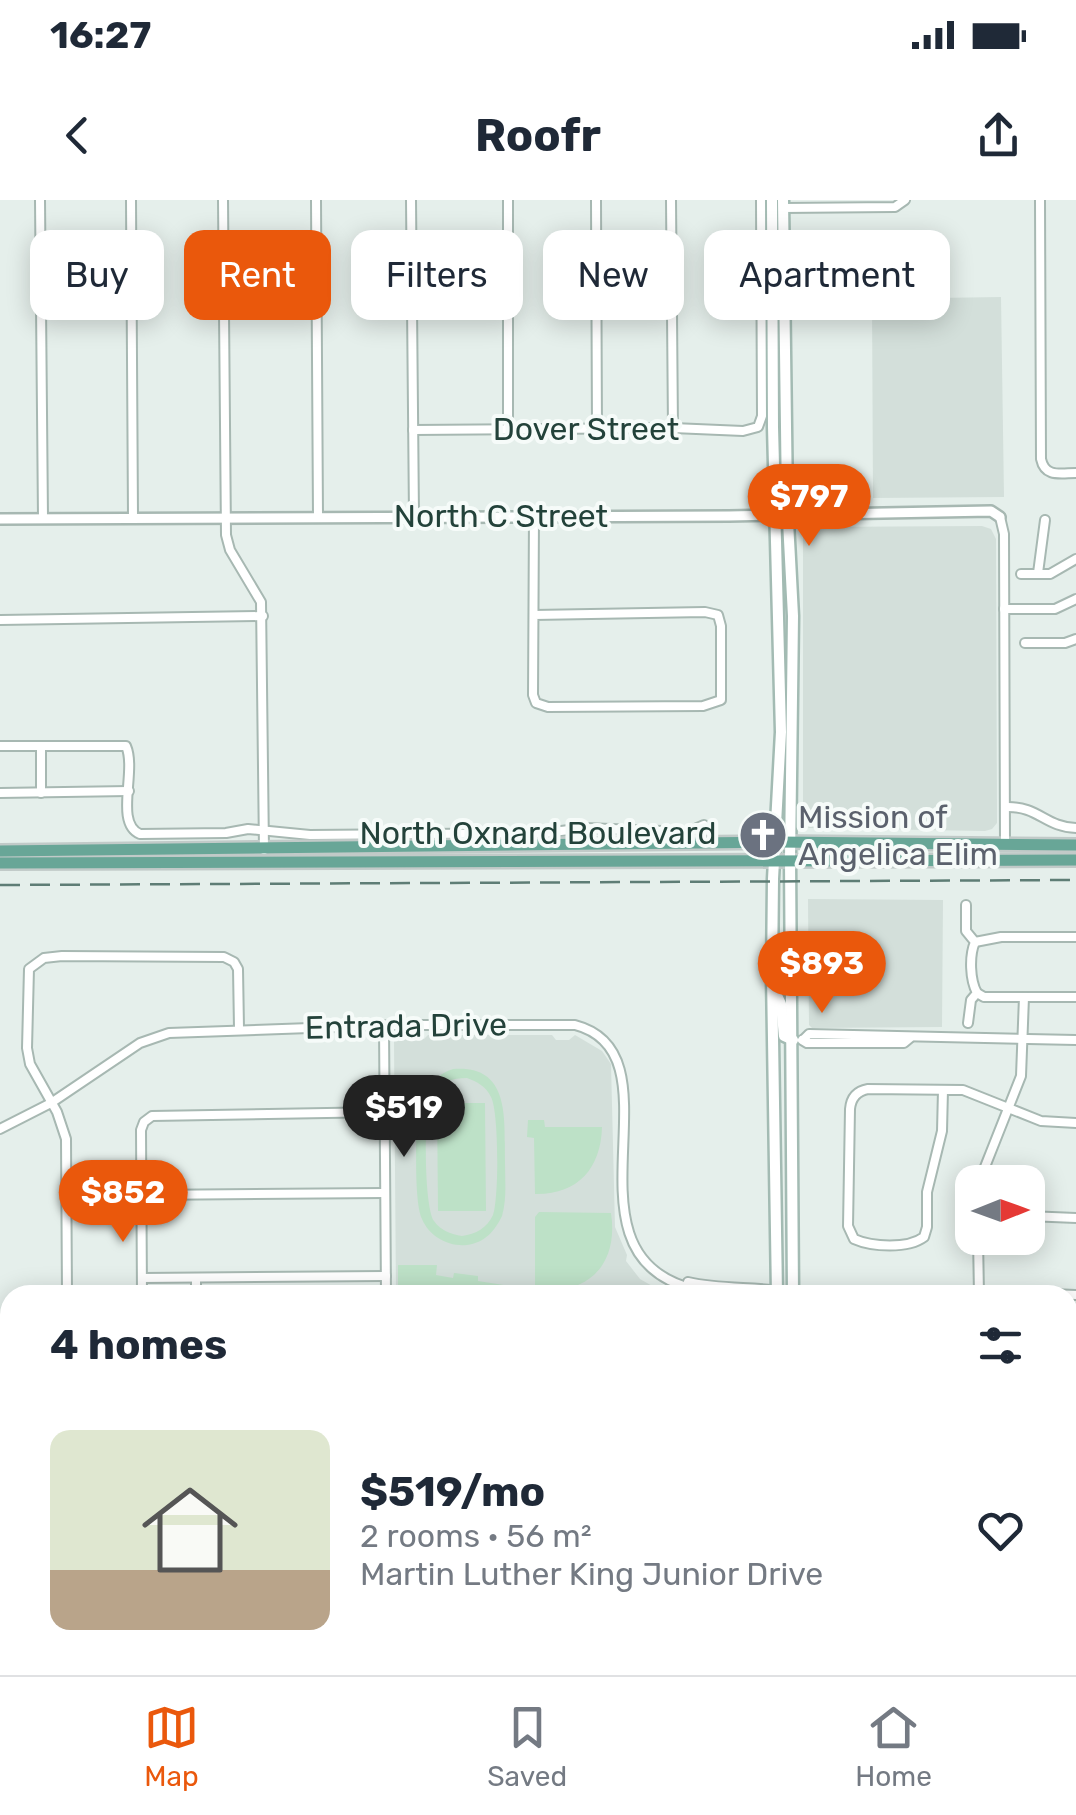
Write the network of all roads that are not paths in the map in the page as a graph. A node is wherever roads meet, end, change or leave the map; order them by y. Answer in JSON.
{"nodes":[{"id":1,"x":40,"y":200,"type":"edge"},
{"id":2,"x":130,"y":200,"type":"edge"},
{"id":3,"x":223,"y":200,"type":"edge"},
{"id":4,"x":316,"y":200,"type":"edge"},
{"id":5,"x":411,"y":200,"type":"edge"},
{"id":6,"x":508,"y":200,"type":"edge"},
{"id":7,"x":596,"y":200,"type":"edge"},
{"id":8,"x":671,"y":200,"type":"edge"},
{"id":9,"x":760,"y":200,"type":"edge"},
{"id":10,"x":772,"y":200,"type":"edge"},
{"id":11,"x":1040,"y":200,"type":"edge"},
{"id":12,"x":902,"y":203,"type":"edge"},
{"id":13,"x":783,"y":204,"type":"edge"},
{"id":14,"x":673,"y":428,"type":"junction"},
{"id":15,"x":597,"y":429,"type":"junction"},
{"id":16,"x":413,"y":430,"type":"junction"},
{"id":17,"x":508,"y":430,"type":"junction"},
{"id":18,"x":1076,"y":473,"type":"edge"},
{"id":19,"x":782,"y":515,"type":"junction"},
{"id":20,"x":226,"y":516,"type":"junction"},
{"id":21,"x":318,"y":516,"type":"junction"},
{"id":22,"x":414,"y":516,"type":"junction"},
{"id":23,"x":534,"y":516,"type":"junction"},
{"id":24,"x":1000,"y":516,"type":"joint"},
{"id":25,"x":0,"y":518,"type":"edge"},
{"id":26,"x":43,"y":518,"type":"junction"},
{"id":27,"x":133,"y":518,"type":"junction"},
{"id":28,"x":1044,"y":520,"type":"dead end"},
{"id":29,"x":1076,"y":559,"type":"edge"},
{"id":30,"x":1038,"y":573,"type":"junction"},
{"id":31,"x":1022,"y":574,"type":"dead end"},
{"id":32,"x":1076,"y":599,"type":"edge"},
{"id":33,"x":1004,"y":609,"type":"junction"},
{"id":34,"x":534,"y":614,"type":"junction"},
{"id":35,"x":263,"y":616,"type":"junction"},
{"id":36,"x":0,"y":620,"type":"edge"},
{"id":37,"x":1076,"y":639,"type":"edge"},
{"id":38,"x":1025,"y":643,"type":"dead end"},
{"id":39,"x":780,"y":656,"type":"junction"},
{"id":40,"x":793,"y":656,"type":"junction"},
{"id":41,"x":0,"y":746,"type":"edge"},
{"id":42,"x":41,"y":746,"type":"junction"},
{"id":43,"x":129,"y":791,"type":"junction"},
{"id":44,"x":42,"y":792,"type":"junction"},
{"id":45,"x":0,"y":793,"type":"edge"},
{"id":46,"x":1006,"y":806,"type":"junction"},
{"id":47,"x":704,"y":825,"type":"dead end"},
{"id":48,"x":1076,"y":828,"type":"edge"},
{"id":49,"x":263,"y":830,"type":"junction"},
{"id":50,"x":777,"y":842,"type":"junction"},
{"id":51,"x":791,"y":842,"type":"junction"},
{"id":52,"x":593,"y":845,"type":"junction"},
{"id":53,"x":1005,"y":845,"type":"junction"},
{"id":54,"x":1076,"y":846,"type":"edge"},
{"id":55,"x":264,"y":850,"type":"junction"},
{"id":56,"x":0,"y":857,"type":"edge"},
{"id":57,"x":790,"y":859,"type":"junction"},
{"id":58,"x":775,"y":860,"type":"junction"},
{"id":59,"x":978,"y":860,"type":"junction"},
{"id":60,"x":1038,"y":860,"type":"junction"},
{"id":61,"x":1076,"y":860,"type":"edge"},
{"id":62,"x":305,"y":861,"type":"junction"},
{"id":63,"x":582,"y":861,"type":"junction"},
{"id":64,"x":243,"y":862,"type":"junction"},
{"id":65,"x":966,"y":905,"type":"dead end"},
{"id":66,"x":1076,"y":937,"type":"edge"},
{"id":67,"x":975,"y":942,"type":"junction"},
{"id":68,"x":772,"y":988,"type":"junction"},
{"id":69,"x":977,"y":994,"type":"junction"},
{"id":70,"x":1024,"y":997,"type":"junction"},
{"id":71,"x":1076,"y":997,"type":"edge"},
{"id":72,"x":968,"y":1023,"type":"dead end"},
{"id":73,"x":384,"y":1026,"type":"junction"},
{"id":74,"x":239,"y":1028,"type":"junction"},
{"id":75,"x":876,"y":1035,"type":"junction"},
{"id":76,"x":910,"y":1038,"type":"junction"},
{"id":77,"x":798,"y":1040,"type":"junction"},
{"id":78,"x":1024,"y":1040,"type":"junction"},
{"id":79,"x":1076,"y":1040,"type":"edge"},
{"id":80,"x":834,"y":1043,"type":"junction"},
{"id":81,"x":943,"y":1090,"type":"junction"},
{"id":82,"x":52,"y":1103,"type":"junction"},
{"id":83,"x":1008,"y":1108,"type":"junction"},
{"id":84,"x":385,"y":1112,"type":"junction"},
{"id":85,"x":1076,"y":1123,"type":"edge"},
{"id":86,"x":0,"y":1129,"type":"edge"},
{"id":87,"x":986,"y":1165,"type":"edge"},
{"id":88,"x":385,"y":1193,"type":"junction"},
{"id":89,"x":142,"y":1195,"type":"junction"},
{"id":90,"x":1045,"y":1217,"type":"edge"},
{"id":91,"x":1076,"y":1218,"type":"edge"},
{"id":92,"x":978,"y":1255,"type":"edge"},
{"id":93,"x":386,"y":1276,"type":"junction"},
{"id":94,"x":142,"y":1278,"type":"junction"},
{"id":95,"x":196,"y":1278,"type":"junction"},
{"id":96,"x":67,"y":1285,"type":"edge"},
{"id":97,"x":142,"y":1285,"type":"edge"},
{"id":98,"x":196,"y":1285,"type":"edge"},
{"id":99,"x":386,"y":1285,"type":"edge"},
{"id":100,"x":684,"y":1285,"type":"edge"},
{"id":101,"x":778,"y":1285,"type":"edge"},
{"id":102,"x":794,"y":1285,"type":"edge"},
{"id":103,"x":979,"y":1285,"type":"edge"}],
"edges":[{"from":1,"to":26,"type":"street"},
{"from":2,"to":27,"type":"street"},
{"from":3,"to":20,"type":"street"},
{"from":4,"to":21,"type":"street"},
{"from":5,"to":16,"type":"street"},
{"from":6,"to":17,"type":"street"},
{"from":7,"to":15,"type":"street"},
{"from":8,"to":14,"type":"street"},
{"from":9,"to":14,"type":"street","name":"Dover Street"},
{"from":10,"to":19,"type":"main road"},
{"from":11,"to":18,"type":"street"},
{"from":12,"to":13,"type":"street"},
{"from":13,"to":19,"type":"main road"},
{"from":14,"to":15,"type":"street","name":"Dover Street"},
{"from":15,"to":17,"type":"street","name":"Dover Street"},
{"from":16,"to":17,"type":"street","name":"Dover Street"},
{"from":16,"to":22,"type":"street"},
{"from":19,"to":23,"type":"street","name":"North C Street"},
{"from":19,"to":24,"type":"street","name":"North C Street"},
{"from":19,"to":39,"type":"main road"},
{"from":19,"to":40,"type":"main road"},
{"from":20,"to":21,"type":"street","name":"North C Street"},
{"from":20,"to":27,"type":"street","name":"North C Street"},
{"from":20,"to":35,"type":"street"},
{"from":21,"to":22,"type":"street","name":"North C Street"},
{"from":22,"to":23,"type":"street","name":"North C Street"},
{"from":23,"to":34,"type":"street"},
{"from":24,"to":33,"type":"street"},
{"from":25,"to":26,"type":"street","name":"North C Street"},
{"from":26,"to":27,"type":"street","name":"North C Street"},
{"from":28,"to":30,"type":"street"},
{"from":29,"to":30,"type":"street"},
{"from":30,"to":31,"type":"street"},
{"from":32,"to":33,"type":"street"},
{"from":33,"to":46,"type":"street"},
{"from":34,"to":34,"type":"street"},
{"from":35,"to":36,"type":"street"},
{"from":35,"to":49,"type":"street"},
{"from":37,"to":38,"type":"street"},
{"from":39,"to":40,"type":"main road"},
{"from":39,"to":50,"type":"main road"},
{"from":40,"to":51,"type":"main road"},
{"from":41,"to":42,"type":"street"},
{"from":42,"to":43,"type":"street"},
{"from":42,"to":44,"type":"street"},
{"from":43,"to":44,"type":"street"},
{"from":43,"to":49,"type":"street"},
{"from":44,"to":45,"type":"street"},
{"from":46,"to":48,"type":"street"},
{"from":46,"to":53,"type":"street"},
{"from":47,"to":49,"type":"street"},
{"from":49,"to":55,"type":"street"},
{"from":50,"to":51,"type":"main road","name":"North Oxnard Boulevard"},
{"from":50,"to":52,"type":"main road","name":"North Oxnard Boulevard"},
{"from":50,"to":58,"type":"main road"},
{"from":51,"to":53,"type":"main road","name":"North Oxnard Boulevard"},
{"from":51,"to":57,"type":"main road"},
{"from":52,"to":55,"type":"main road","name":"North Oxnard Boulevard"},
{"from":52,"to":63,"type":"main road"},
{"from":53,"to":54,"type":"main road","name":"North Oxnard Boulevard"},
{"from":53,"to":59,"type":"main road"},
{"from":53,"to":60,"type":"main road"},
{"from":55,"to":56,"type":"main road","name":"North Oxnard Boulevard"},
{"from":55,"to":62,"type":"main road"},
{"from":55,"to":64,"type":"main road"},
{"from":56,"to":64,"type":"main road","name":"North Oxnard Boulevard"},
{"from":57,"to":58,"type":"main road","name":"North Oxnard Boulevard"},
{"from":57,"to":59,"type":"main road","name":"North Oxnard Boulevard"},
{"from":57,"to":77,"type":"main road"},
{"from":58,"to":63,"type":"main road","name":"North Oxnard Boulevard"},
{"from":58,"to":68,"type":"main road"},
{"from":59,"to":60,"type":"main road","name":"North Oxnard Boulevard"},
{"from":60,"to":61,"type":"main road","name":"North Oxnard Boulevard"},
{"from":62,"to":63,"type":"main road","name":"North Oxnard Boulevard"},
{"from":62,"to":64,"type":"main road","name":"North Oxnard Boulevard"},
{"from":65,"to":67,"type":"street"},
{"from":66,"to":67,"type":"street"},
{"from":67,"to":69,"type":"street"},
{"from":68,"to":77,"type":"main road"},
{"from":68,"to":101,"type":"main road"},
{"from":69,"to":70,"type":"street"},
{"from":69,"to":72,"type":"street"},
{"from":70,"to":71,"type":"street"},
{"from":70,"to":78,"type":"street"},
{"from":73,"to":74,"type":"street","name":"Entrada Drive"},
{"from":73,"to":84,"type":"street"},
{"from":73,"to":100,"type":"street","name":"Entrada Drive"},
{"from":74,"to":82,"type":"street","name":"Entrada Drive"},
{"from":74,"to":82,"type":"street"},
{"from":75,"to":76,"type":"street"},
{"from":75,"to":77,"type":"street"},
{"from":75,"to":80,"type":"street"},
{"from":76,"to":78,"type":"street"},
{"from":76,"to":80,"type":"street"},
{"from":77,"to":80,"type":"street"},
{"from":77,"to":102,"type":"main road"},
{"from":78,"to":79,"type":"street"},
{"from":78,"to":83,"type":"street"},
{"from":81,"to":81,"type":"street"},
{"from":81,"to":83,"type":"street"},
{"from":82,"to":86,"type":"street","name":"Entrada Drive"},
{"from":82,"to":96,"type":"street"},
{"from":83,"to":85,"type":"street"},
{"from":83,"to":87,"type":"street"},
{"from":84,"to":88,"type":"street"},
{"from":84,"to":89,"type":"street"},
{"from":88,"to":89,"type":"street"},
{"from":88,"to":93,"type":"street"},
{"from":89,"to":94,"type":"street"},
{"from":90,"to":91,"type":"street"},
{"from":92,"to":103,"type":"street"},
{"from":93,"to":95,"type":"street"},
{"from":93,"to":99,"type":"street"},
{"from":94,"to":95,"type":"street"},
{"from":94,"to":97,"type":"street"},
{"from":95,"to":98,"type":"street"}]}
